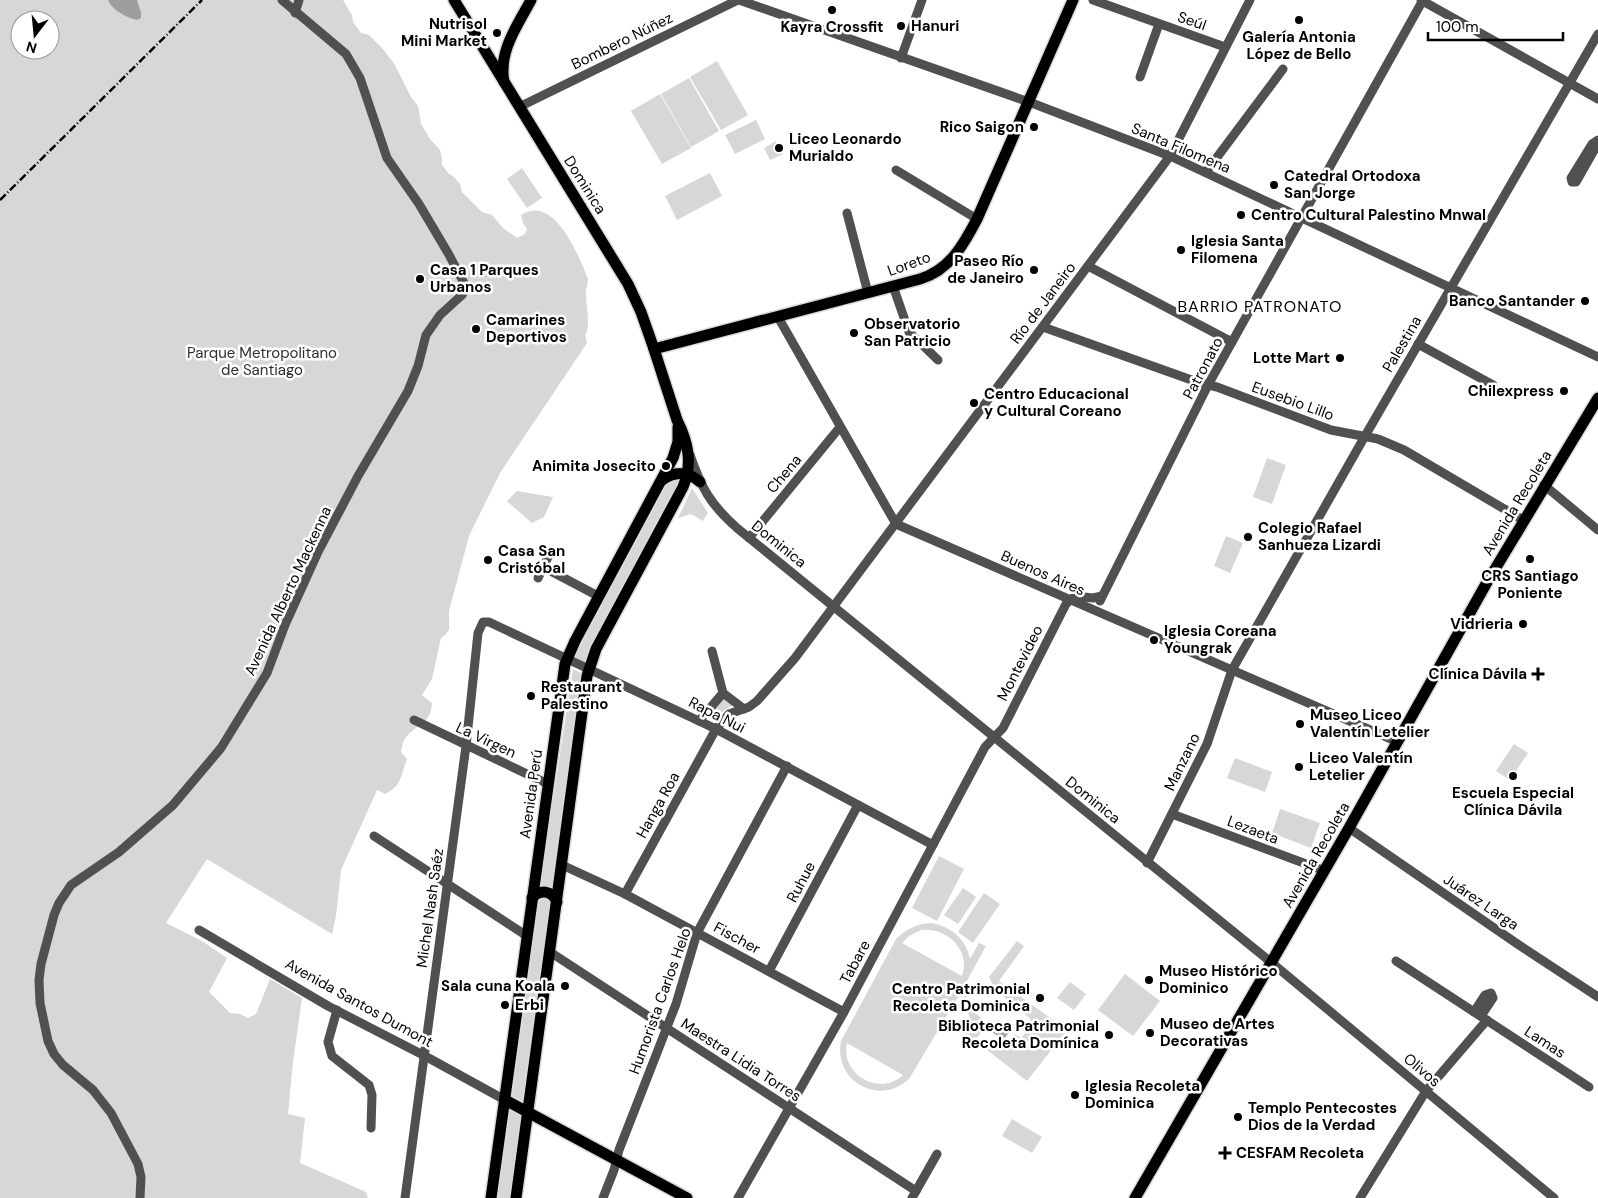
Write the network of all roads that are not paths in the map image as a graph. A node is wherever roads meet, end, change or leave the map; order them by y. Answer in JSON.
{"nodes":[{"id":1,"x":282,"y":0,"type":"edge"},
{"id":2,"x":299,"y":0,"type":"edge"},
{"id":3,"x":454,"y":0,"type":"edge"},
{"id":4,"x":531,"y":0,"type":"edge"},
{"id":5,"x":922,"y":0,"type":"edge"},
{"id":6,"x":1073,"y":0,"type":"edge"},
{"id":7,"x":1093,"y":0,"type":"edge"},
{"id":8,"x":1250,"y":0,"type":"edge"},
{"id":9,"x":1422,"y":0,"type":"edge"},
{"id":10,"x":743,"y":1,"type":"edge"},
{"id":11,"x":295,"y":13,"type":"junction"},
{"id":12,"x":1159,"y":24,"type":"junction"},
{"id":13,"x":1598,"y":34,"type":"edge"},
{"id":14,"x":507,"y":47,"type":"junction"},
{"id":15,"x":1225,"y":47,"type":"junction"},
{"id":16,"x":483,"y":49,"type":"junction"},
{"id":17,"x":902,"y":58,"type":"junction"},
{"id":18,"x":1284,"y":69,"type":"dead end"},
{"id":19,"x":1140,"y":77,"type":"dead end"},
{"id":20,"x":1569,"y":82,"type":"junction"},
{"id":21,"x":505,"y":86,"type":"junction"},
{"id":22,"x":1598,"y":99,"type":"edge"},
{"id":23,"x":1029,"y":102,"type":"junction"},
{"id":24,"x":519,"y":107,"type":"junction"},
{"id":25,"x":1170,"y":156,"type":"junction"},
{"id":26,"x":896,"y":170,"type":"dead end"},
{"id":27,"x":1206,"y":172,"type":"junction"},
{"id":28,"x":847,"y":213,"type":"dead end"},
{"id":29,"x":1303,"y":217,"type":"junction"},
{"id":30,"x":977,"y":219,"type":"junction"},
{"id":31,"x":1088,"y":266,"type":"junction"},
{"id":32,"x":893,"y":286,"type":"junction"},
{"id":33,"x":1451,"y":287,"type":"junction"},
{"id":34,"x":868,"y":293,"type":"junction"},
{"id":35,"x":778,"y":317,"type":"junction"},
{"id":36,"x":1043,"y":327,"type":"junction"},
{"id":37,"x":1232,"y":342,"type":"junction"},
{"id":38,"x":1418,"y":344,"type":"junction"},
{"id":39,"x":654,"y":349,"type":"junction"},
{"id":40,"x":1598,"y":357,"type":"edge"},
{"id":41,"x":938,"y":360,"type":"dead end"},
{"id":42,"x":1208,"y":385,"type":"junction"},
{"id":43,"x":1493,"y":385,"type":"dead end"},
{"id":44,"x":1598,"y":398,"type":"edge"},
{"id":45,"x":677,"y":420,"type":"junction"},
{"id":46,"x":840,"y":427,"type":"junction"},
{"id":47,"x":1365,"y":436,"type":"junction"},
{"id":48,"x":688,"y":449,"type":"junction"},
{"id":49,"x":687,"y":474,"type":"junction"},
{"id":50,"x":660,"y":482,"type":"junction"},
{"id":51,"x":700,"y":482,"type":"junction"},
{"id":52,"x":1544,"y":486,"type":"junction"},
{"id":53,"x":1523,"y":520,"type":"junction"},
{"id":54,"x":896,"y":524,"type":"junction"},
{"id":55,"x":1598,"y":530,"type":"edge"},
{"id":56,"x":749,"y":538,"type":"junction"},
{"id":57,"x":549,"y":555,"type":"dead end"},
{"id":58,"x":543,"y":567,"type":"junction"},
{"id":59,"x":538,"y":578,"type":"dead end"},
{"id":60,"x":598,"y":596,"type":"junction"},
{"id":61,"x":1102,"y":596,"type":"junction"},
{"id":62,"x":1070,"y":599,"type":"junction"},
{"id":63,"x":832,"y":607,"type":"junction"},
{"id":64,"x":1095,"y":611,"type":"junction"},
{"id":65,"x":483,"y":622,"type":"joint"},
{"id":66,"x":712,"y":651,"type":"dead end"},
{"id":67,"x":567,"y":659,"type":"junction"},
{"id":68,"x":588,"y":669,"type":"junction"},
{"id":69,"x":1232,"y":670,"type":"junction"},
{"id":70,"x":723,"y":693,"type":"junction"},
{"id":71,"x":744,"y":709,"type":"junction"},
{"id":72,"x":414,"y":720,"type":"dead end"},
{"id":73,"x":699,"y":720,"type":"junction"},
{"id":74,"x":716,"y":729,"type":"junction"},
{"id":75,"x":993,"y":738,"type":"junction"},
{"id":76,"x":1398,"y":742,"type":"junction"},
{"id":77,"x":466,"y":746,"type":"junction"},
{"id":78,"x":787,"y":766,"type":"junction"},
{"id":79,"x":548,"y":784,"type":"junction"},
{"id":80,"x":858,"y":805,"type":"junction"},
{"id":81,"x":1172,"y":814,"type":"junction"},
{"id":82,"x":1349,"y":828,"type":"junction"},
{"id":83,"x":374,"y":836,"type":"dead end"},
{"id":84,"x":933,"y":845,"type":"junction"},
{"id":85,"x":1148,"y":863,"type":"junction"},
{"id":86,"x":562,"y":865,"type":"junction"},
{"id":87,"x":1324,"y":871,"type":"junction"},
{"id":88,"x":447,"y":884,"type":"junction"},
{"id":89,"x":625,"y":894,"type":"junction"},
{"id":90,"x":532,"y":898,"type":"junction"},
{"id":91,"x":557,"y":902,"type":"junction"},
{"id":92,"x":199,"y":930,"type":"dead end"},
{"id":93,"x":697,"y":933,"type":"junction"},
{"id":94,"x":527,"y":936,"type":"junction"},
{"id":95,"x":550,"y":952,"type":"junction"},
{"id":96,"x":1396,"y":962,"type":"dead end"},
{"id":97,"x":1272,"y":963,"type":"junction"},
{"id":98,"x":769,"y":971,"type":"junction"},
{"id":99,"x":1598,"y":997,"type":"edge"},
{"id":100,"x":337,"y":1010,"type":"junction"},
{"id":101,"x":844,"y":1012,"type":"junction"},
{"id":102,"x":1480,"y":1016,"type":"junction"},
{"id":103,"x":667,"y":1028,"type":"junction"},
{"id":104,"x":425,"y":1056,"type":"junction"},
{"id":105,"x":1589,"y":1087,"type":"dead end"},
{"id":106,"x":1426,"y":1091,"type":"junction"},
{"id":107,"x":505,"y":1100,"type":"junction"},
{"id":108,"x":789,"y":1108,"type":"junction"},
{"id":109,"x":528,"y":1112,"type":"junction"},
{"id":110,"x":371,"y":1128,"type":"dead end"},
{"id":111,"x":937,"y":1154,"type":"dead end"},
{"id":112,"x":616,"y":1160,"type":"junction"},
{"id":113,"x":914,"y":1195,"type":"edge"},
{"id":114,"x":140,"y":1198,"type":"edge"},
{"id":115,"x":405,"y":1198,"type":"edge"},
{"id":116,"x":491,"y":1198,"type":"edge"},
{"id":117,"x":516,"y":1198,"type":"edge"},
{"id":118,"x":603,"y":1198,"type":"edge"},
{"id":119,"x":687,"y":1198,"type":"edge"},
{"id":120,"x":738,"y":1198,"type":"edge"},
{"id":121,"x":1135,"y":1198,"type":"edge"},
{"id":122,"x":1360,"y":1198,"type":"edge"},
{"id":123,"x":1554,"y":1198,"type":"edge"}],
"edges":[{"from":1,"to":11,"type":"street"},
{"from":2,"to":11,"type":"street"},
{"from":3,"to":16,"type":"main road","name":"Dominica"},
{"from":4,"to":14,"type":"main road"},
{"from":5,"to":17,"type":"street"},
{"from":6,"to":23,"type":"main road","name":"Loreto"},
{"from":7,"to":12,"type":"street","name":"Seúl"},
{"from":8,"to":15,"type":"street","name":"Río de Janeiro"},
{"from":9,"to":20,"type":"street"},
{"from":9,"to":29,"type":"street","name":"Patronato"},
{"from":10,"to":17,"type":"street","name":"Santa Filomena"},
{"from":10,"to":24,"type":"street","name":"Bombero Núñez"},
{"from":11,"to":114,"type":"street","name":"Avenida Alberto Mackenna"},
{"from":12,"to":15,"type":"street","name":"Seúl"},
{"from":12,"to":19,"type":"street"},
{"from":13,"to":20,"type":"street","name":"Palestina"},
{"from":14,"to":16,"type":"main road"},
{"from":14,"to":21,"type":"main road"},
{"from":15,"to":25,"type":"street","name":"Río de Janeiro"},
{"from":16,"to":21,"type":"main road","name":"Dominica"},
{"from":17,"to":23,"type":"street","name":"Santa Filomena"},
{"from":18,"to":27,"type":"street"},
{"from":20,"to":22,"type":"street"},
{"from":20,"to":33,"type":"street","name":"Palestina"},
{"from":21,"to":24,"type":"main road","name":"Dominica"},
{"from":23,"to":25,"type":"street","name":"Santa Filomena"},
{"from":23,"to":30,"type":"main road","name":"Loreto"},
{"from":24,"to":39,"type":"main road","name":"Dominica"},
{"from":25,"to":27,"type":"street","name":"Santa Filomena"},
{"from":25,"to":31,"type":"street","name":"Río de Janeiro"},
{"from":26,"to":30,"type":"street"},
{"from":27,"to":29,"type":"street","name":"Santa Filomena"},
{"from":28,"to":34,"type":"street"},
{"from":29,"to":33,"type":"street","name":"Santa Filomena"},
{"from":29,"to":37,"type":"street","name":"Patronato"},
{"from":30,"to":32,"type":"main road","name":"Loreto"},
{"from":31,"to":36,"type":"street","name":"Río de Janeiro"},
{"from":31,"to":37,"type":"street"},
{"from":32,"to":34,"type":"main road","name":"Loreto"},
{"from":32,"to":41,"type":"street"},
{"from":33,"to":38,"type":"street","name":"Palestina"},
{"from":33,"to":40,"type":"street","name":"Santa Filomena"},
{"from":34,"to":35,"type":"main road","name":"Loreto"},
{"from":35,"to":39,"type":"main road","name":"Loreto"},
{"from":35,"to":46,"type":"street"},
{"from":36,"to":42,"type":"street","name":"Eusebio Lillo"},
{"from":36,"to":54,"type":"street","name":"Río de Janeiro"},
{"from":37,"to":42,"type":"street","name":"Patronato"},
{"from":38,"to":43,"type":"street"},
{"from":38,"to":47,"type":"street","name":"Palestina"},
{"from":39,"to":45,"type":"main road","name":"Dominica"},
{"from":42,"to":47,"type":"street","name":"Eusebio Lillo"},
{"from":42,"to":61,"type":"street","name":"Patronato"},
{"from":44,"to":52,"type":"main road","name":"Avenida Recoleta"},
{"from":45,"to":48,"type":"main road","name":"Dominica"},
{"from":45,"to":50,"type":"main road","name":"Avenida Perú"},
{"from":46,"to":54,"type":"street"},
{"from":46,"to":56,"type":"street","name":"Chena"},
{"from":47,"to":53,"type":"street","name":"Eusebio Lillo"},
{"from":47,"to":69,"type":"street","name":"Palestina"},
{"from":48,"to":49,"type":"main road"},
{"from":48,"to":51,"type":"street","name":"Dominica"},
{"from":49,"to":50,"type":"main road"},
{"from":49,"to":51,"type":"main road"},
{"from":49,"to":68,"type":"main road"},
{"from":50,"to":60,"type":"main road","name":"Avenida Perú"},
{"from":51,"to":56,"type":"street","name":"Dominica"},
{"from":52,"to":53,"type":"main road","name":"Avenida Recoleta"},
{"from":52,"to":55,"type":"street"},
{"from":53,"to":76,"type":"main road","name":"Avenida Recoleta"},
{"from":54,"to":62,"type":"street","name":"Buenos Aires"},
{"from":54,"to":63,"type":"street","name":"Río de Janeiro"},
{"from":56,"to":63,"type":"street","name":"Dominica"},
{"from":57,"to":58,"type":"street"},
{"from":58,"to":59,"type":"street"},
{"from":58,"to":60,"type":"street"},
{"from":60,"to":67,"type":"main road","name":"Avenida Perú"},
{"from":61,"to":62,"type":"street"},
{"from":61,"to":64,"type":"street","name":"Patronato"},
{"from":62,"to":64,"type":"street","name":"Buenos Aires"},
{"from":62,"to":75,"type":"street","name":"Montevideo"},
{"from":63,"to":71,"type":"street"},
{"from":63,"to":75,"type":"street","name":"Dominica"},
{"from":64,"to":69,"type":"street","name":"Buenos Aires"},
{"from":65,"to":67,"type":"street","name":"Rapa Nui"},
{"from":65,"to":77,"type":"street","name":"Michel Nash Saéz"},
{"from":66,"to":70,"type":"street"},
{"from":67,"to":68,"type":"street","name":"Rapa Nui"},
{"from":67,"to":79,"type":"main road","name":"Avenida Perú"},
{"from":68,"to":73,"type":"street","name":"Rapa Nui"},
{"from":68,"to":86,"type":"main road"},
{"from":69,"to":76,"type":"street","name":"Buenos Aires"},
{"from":69,"to":81,"type":"street","name":"Manzano"},
{"from":70,"to":71,"type":"street"},
{"from":70,"to":73,"type":"street"},
{"from":71,"to":74,"type":"street"},
{"from":72,"to":77,"type":"street","name":"La Virgen"},
{"from":73,"to":74,"type":"street","name":"Rapa Nui"},
{"from":74,"to":78,"type":"street","name":"Rapa Nui"},
{"from":74,"to":89,"type":"street","name":"Hanga Roa"},
{"from":75,"to":84,"type":"street","name":"Tabare"},
{"from":75,"to":85,"type":"street","name":"Dominica"},
{"from":76,"to":82,"type":"main road","name":"Avenida Recoleta"},
{"from":77,"to":79,"type":"street","name":"La Virgen"},
{"from":77,"to":88,"type":"street","name":"Michel Nash Saéz"},
{"from":78,"to":80,"type":"street","name":"Rapa Nui"},
{"from":78,"to":93,"type":"street","name":"Humorista Carlos Helo"},
{"from":79,"to":90,"type":"main road","name":"Avenida Perú"},
{"from":80,"to":84,"type":"street","name":"Rapa Nui"},
{"from":80,"to":98,"type":"street","name":"Ruhue"},
{"from":81,"to":85,"type":"street","name":"Manzano"},
{"from":81,"to":87,"type":"street","name":"Lezaeta"},
{"from":82,"to":87,"type":"main road","name":"Avenida Recoleta"},
{"from":82,"to":99,"type":"street","name":"Juárez Larga"},
{"from":83,"to":88,"type":"street"},
{"from":84,"to":101,"type":"street","name":"Tabare"},
{"from":85,"to":97,"type":"street","name":"Dominica"},
{"from":86,"to":89,"type":"street","name":"Fischer"},
{"from":86,"to":91,"type":"main road"},
{"from":87,"to":97,"type":"main road","name":"Avenida Recoleta"},
{"from":88,"to":94,"type":"street"},
{"from":88,"to":104,"type":"street","name":"Michel Nash Saéz"},
{"from":89,"to":93,"type":"street","name":"Fischer"},
{"from":90,"to":91,"type":"main road"},
{"from":90,"to":94,"type":"main road","name":"Avenida Perú"},
{"from":91,"to":95,"type":"main road"},
{"from":92,"to":100,"type":"street","name":"Avenida Santos Dumont"},
{"from":93,"to":98,"type":"street","name":"Fischer"},
{"from":93,"to":103,"type":"street","name":"Humorista Carlos Helo"},
{"from":94,"to":107,"type":"main road","name":"Avenida Perú"},
{"from":95,"to":103,"type":"street","name":"Maestra Lidia Torres"},
{"from":95,"to":109,"type":"main road"},
{"from":96,"to":102,"type":"street","name":"Lamas"},
{"from":97,"to":106,"type":"street","name":"Olivos"},
{"from":97,"to":121,"type":"main road","name":"Avenida Recoleta"},
{"from":98,"to":101,"type":"street","name":"Fischer"},
{"from":100,"to":104,"type":"street","name":"Avenida Santos Dumont"},
{"from":100,"to":110,"type":"street"},
{"from":101,"to":108,"type":"street","name":"Tabare"},
{"from":102,"to":105,"type":"street","name":"Lamas"},
{"from":102,"to":106,"type":"street"},
{"from":103,"to":108,"type":"street","name":"Maestra Lidia Torres"},
{"from":103,"to":112,"type":"street","name":"Humorista Carlos Helo"},
{"from":104,"to":107,"type":"street","name":"Avenida Santos Dumont"},
{"from":104,"to":115,"type":"street","name":"Michel Nash Saéz"},
{"from":106,"to":122,"type":"street"},
{"from":106,"to":123,"type":"street","name":"Olivos"},
{"from":107,"to":109,"type":"main road"},
{"from":107,"to":116,"type":"main road","name":"Avenida Perú"},
{"from":108,"to":113,"type":"street","name":"Maestra Lidia Torres"},
{"from":108,"to":120,"type":"street","name":"Tabare"},
{"from":109,"to":112,"type":"main road"},
{"from":109,"to":117,"type":"main road"},
{"from":111,"to":113,"type":"street"},
{"from":112,"to":118,"type":"street","name":"Humorista Carlos Helo"},
{"from":112,"to":119,"type":"main road"}]}
